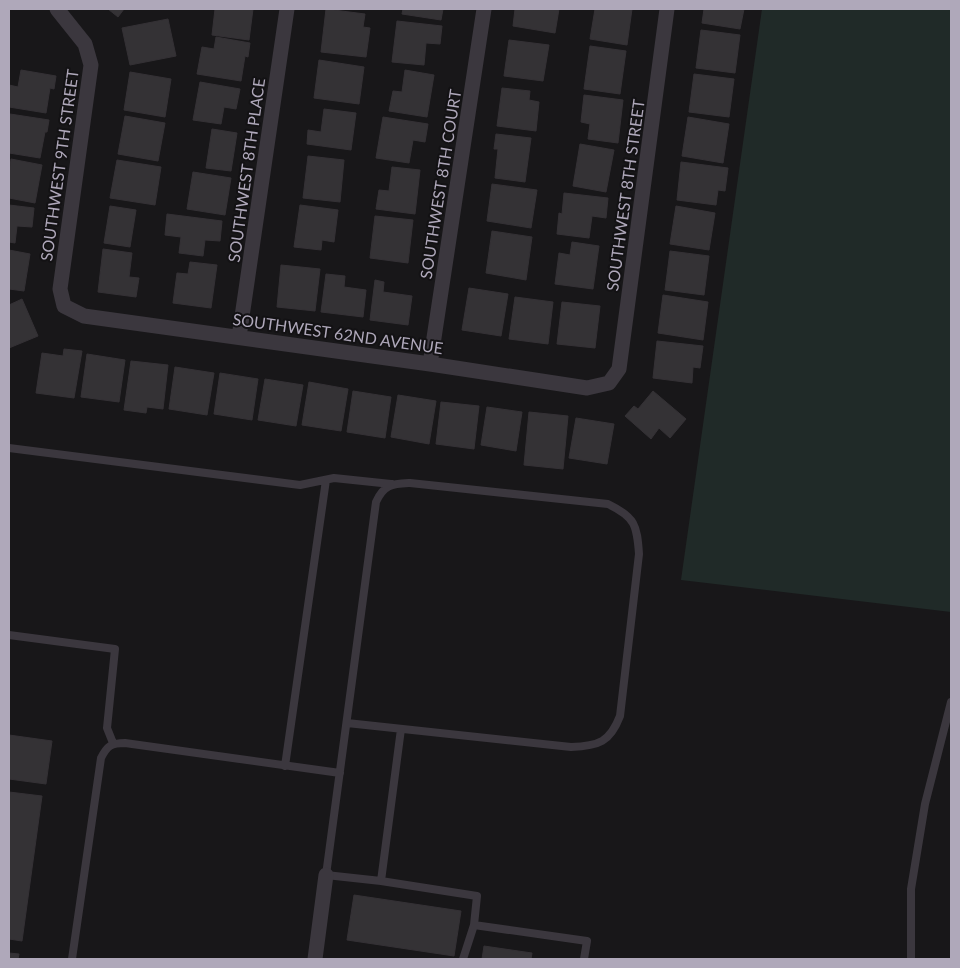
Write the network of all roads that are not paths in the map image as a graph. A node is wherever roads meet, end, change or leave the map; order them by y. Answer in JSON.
{"nodes":[{"id":1,"x":57,"y":9,"type":"edge"},
{"id":2,"x":287,"y":9,"type":"edge"},
{"id":3,"x":484,"y":9,"type":"edge"},
{"id":4,"x":667,"y":9,"type":"edge"},
{"id":5,"x":64,"y":306,"type":"joint"},
{"id":6,"x":239,"y":337,"type":"junction"},
{"id":7,"x":430,"y":364,"type":"junction"},
{"id":8,"x":610,"y":383,"type":"joint"},
{"id":9,"x":9,"y":448,"type":"edge"},
{"id":10,"x":326,"y":480,"type":"junction"},
{"id":11,"x":391,"y":484,"type":"junction"},
{"id":12,"x":9,"y":635,"type":"edge"},
{"id":13,"x":951,"y":702,"type":"edge"},
{"id":14,"x":346,"y":723,"type":"junction"},
{"id":15,"x":401,"y":729,"type":"junction"},
{"id":16,"x":113,"y":743,"type":"junction"},
{"id":17,"x":285,"y":766,"type":"junction"},
{"id":18,"x":340,"y":774,"type":"junction"},
{"id":19,"x":326,"y":875,"type":"junction"},
{"id":20,"x":381,"y":881,"type":"junction"},
{"id":21,"x":474,"y":925,"type":"junction"},
{"id":22,"x":72,"y":959,"type":"edge"},
{"id":23,"x":315,"y":959,"type":"edge"},
{"id":24,"x":463,"y":959,"type":"edge"},
{"id":25,"x":584,"y":959,"type":"edge"},
{"id":26,"x":911,"y":959,"type":"edge"}],
"edges":[{"from":1,"to":5,"type":"street","name":"SOUTHWEST 9TH STREET"},
{"from":2,"to":6,"type":"street","name":"SOUTHWEST 8TH PLACE"},
{"from":3,"to":7,"type":"street","name":"SOUTHWEST 8TH COURT"},
{"from":4,"to":8,"type":"street","name":"SOUTHWEST 8TH STREET"},
{"from":5,"to":6,"type":"street","name":"SOUTHWEST 62ND AVENUE"},
{"from":6,"to":7,"type":"street","name":"SOUTHWEST 62ND AVENUE"},
{"from":7,"to":8,"type":"street","name":"SOUTHWEST 62ND AVENUE"},
{"from":9,"to":10,"type":"lane"},
{"from":10,"to":11,"type":"lane"},
{"from":10,"to":17,"type":"lane"},
{"from":11,"to":14,"type":"lane"},
{"from":11,"to":15,"type":"lane"},
{"from":12,"to":16,"type":"lane"},
{"from":13,"to":26,"type":"lane"},
{"from":14,"to":15,"type":"lane"},
{"from":14,"to":18,"type":"lane"},
{"from":15,"to":20,"type":"lane"},
{"from":16,"to":17,"type":"lane"},
{"from":16,"to":22,"type":"lane"},
{"from":17,"to":18,"type":"lane"},
{"from":18,"to":19,"type":"lane"},
{"from":19,"to":20,"type":"lane"},
{"from":19,"to":23,"type":"street"},
{"from":20,"to":21,"type":"lane"},
{"from":21,"to":24,"type":"lane"},
{"from":21,"to":25,"type":"lane"}]}
